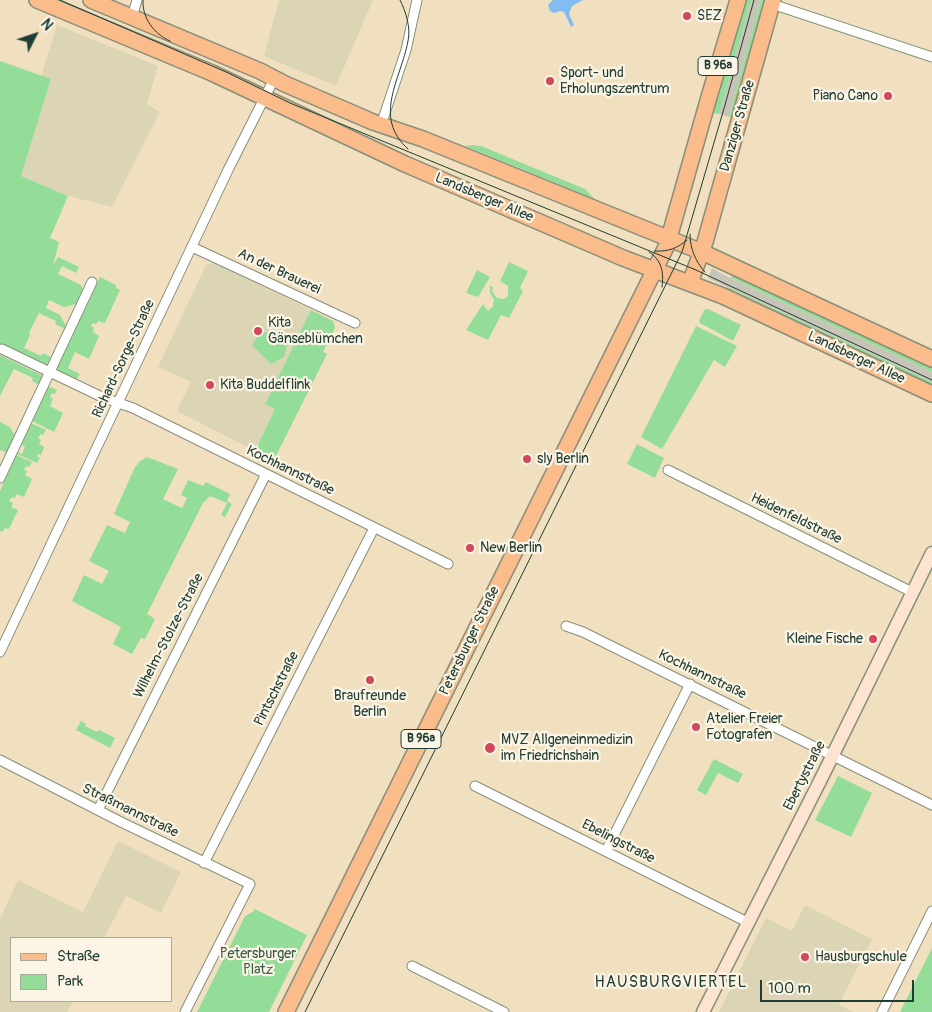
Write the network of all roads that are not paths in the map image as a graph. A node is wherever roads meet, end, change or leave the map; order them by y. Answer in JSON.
{"nodes":[{"id":1,"x":37,"y":0,"type":"edge"},
{"id":2,"x":91,"y":0,"type":"edge"},
{"id":3,"x":138,"y":0,"type":"edge"},
{"id":4,"x":418,"y":0,"type":"edge"},
{"id":5,"x":738,"y":0,"type":"edge"},
{"id":6,"x":772,"y":2,"type":"edge"},
{"id":7,"x":132,"y":17,"type":"junction"},
{"id":8,"x":932,"y":57,"type":"edge"},
{"id":9,"x":274,"y":78,"type":"junction"},
{"id":10,"x":264,"y":99,"type":"junction"},
{"id":11,"x":383,"y":120,"type":"junction"},
{"id":12,"x":669,"y":239,"type":"junction"},
{"id":13,"x":192,"y":246,"type":"junction"},
{"id":14,"x":702,"y":252,"type":"junction"},
{"id":15,"x":655,"y":270,"type":"junction"},
{"id":16,"x":92,"y":282,"type":"dead end"},
{"id":17,"x":690,"y":283,"type":"junction"},
{"id":18,"x":355,"y":322,"type":"dead end"},
{"id":19,"x":2,"y":349,"type":"dead end"},
{"id":20,"x":932,"y":360,"type":"edge"},
{"id":21,"x":50,"y":372,"type":"junction"},
{"id":22,"x":932,"y":394,"type":"edge"},
{"id":23,"x":119,"y":403,"type":"junction"},
{"id":24,"x":668,"y":470,"type":"dead end"},
{"id":25,"x":266,"y":474,"type":"junction"},
{"id":26,"x":0,"y":478,"type":"edge"},
{"id":27,"x":374,"y":528,"type":"junction"},
{"id":28,"x":932,"y":553,"type":"edge"},
{"id":29,"x":448,"y":564,"type":"dead end"},
{"id":30,"x":912,"y":592,"type":"junction"},
{"id":31,"x":566,"y":626,"type":"dead end"},
{"id":32,"x":0,"y":652,"type":"edge"},
{"id":33,"x":690,"y":684,"type":"junction"},
{"id":34,"x":833,"y":754,"type":"junction"},
{"id":35,"x":0,"y":760,"type":"edge"},
{"id":36,"x":476,"y":786,"type":"dead end"},
{"id":37,"x":932,"y":805,"type":"edge"},
{"id":38,"x":98,"y":810,"type":"junction"},
{"id":39,"x":606,"y":851,"type":"junction"},
{"id":40,"x":204,"y":863,"type":"junction"},
{"id":41,"x":932,"y":911,"type":"edge"},
{"id":42,"x":748,"y":922,"type":"junction"},
{"id":43,"x":412,"y":966,"type":"dead end"},
{"id":44,"x":185,"y":1012,"type":"edge"},
{"id":45,"x":286,"y":1012,"type":"edge"},
{"id":46,"x":504,"y":1012,"type":"edge"},
{"id":47,"x":703,"y":1012,"type":"edge"},
{"id":48,"x":882,"y":1012,"type":"edge"}],
"edges":[{"from":1,"to":10,"type":"main road","name":"Landsberger Allee"},
{"from":2,"to":7,"type":"main road"},
{"from":3,"to":7,"type":"street"},
{"from":4,"to":11,"type":"street"},
{"from":5,"to":12,"type":"main road","number":"B 96a"},
{"from":6,"to":8,"type":"street"},
{"from":6,"to":14,"type":"main road","name":"Danziger Straße","number":"B 96a"},
{"from":7,"to":9,"type":"main road"},
{"from":9,"to":10,"type":"street","name":"Richard-Sorge-Straße"},
{"from":9,"to":11,"type":"main road"},
{"from":10,"to":13,"type":"street","name":"Richard-Sorge-Straße"},
{"from":10,"to":15,"type":"main road","name":"Landsberger Allee"},
{"from":11,"to":12,"type":"main road"},
{"from":12,"to":14,"type":"main road"},
{"from":12,"to":15,"type":"main road","number":"B 96a"},
{"from":13,"to":18,"type":"street","name":"An der Brauerei"},
{"from":13,"to":23,"type":"street","name":"Richard-Sorge-Straße"},
{"from":14,"to":17,"type":"main road","number":"B 96a"},
{"from":14,"to":20,"type":"main road"},
{"from":15,"to":17,"type":"main road","name":"Landsberger Allee"},
{"from":15,"to":45,"type":"main road","name":"Petersburger Straße","number":"B 96a"},
{"from":16,"to":21,"type":"street"},
{"from":17,"to":22,"type":"main road","name":"Landsberger Allee"},
{"from":19,"to":21,"type":"street","name":"Kochhannstraße"},
{"from":21,"to":23,"type":"street","name":"Kochhannstraße"},
{"from":21,"to":26,"type":"street"},
{"from":23,"to":25,"type":"street","name":"Kochhannstraße"},
{"from":23,"to":32,"type":"street","name":"Richard-Sorge-Straße"},
{"from":24,"to":30,"type":"street","name":"Heidenfeldstraße"},
{"from":25,"to":27,"type":"street","name":"Kochhannstraße"},
{"from":25,"to":38,"type":"street","name":"Wilhelm-Stolze-Straße"},
{"from":27,"to":29,"type":"street","name":"Kochhannstraße"},
{"from":27,"to":40,"type":"street","name":"Pintschstraße"},
{"from":28,"to":30,"type":"street","name":"Ebertystraße"},
{"from":30,"to":34,"type":"street","name":"Ebertystraße"},
{"from":31,"to":33,"type":"street","name":"Kochhannstraße"},
{"from":33,"to":34,"type":"street","name":"Kochhannstraße"},
{"from":33,"to":39,"type":"street"},
{"from":34,"to":37,"type":"street","name":"Kochhannstraße"},
{"from":34,"to":42,"type":"street","name":"Ebertystraße"},
{"from":35,"to":38,"type":"street","name":"Straßmannstraße"},
{"from":36,"to":39,"type":"street","name":"Ebelingstraße"},
{"from":38,"to":40,"type":"street","name":"Straßmannstraße"},
{"from":39,"to":42,"type":"street","name":"Ebelingstraße"},
{"from":40,"to":44,"type":"street","name":"Straßmannstraße"},
{"from":41,"to":48,"type":"street"},
{"from":42,"to":47,"type":"street","name":"Ebertystraße"},
{"from":43,"to":46,"type":"street"}]}
